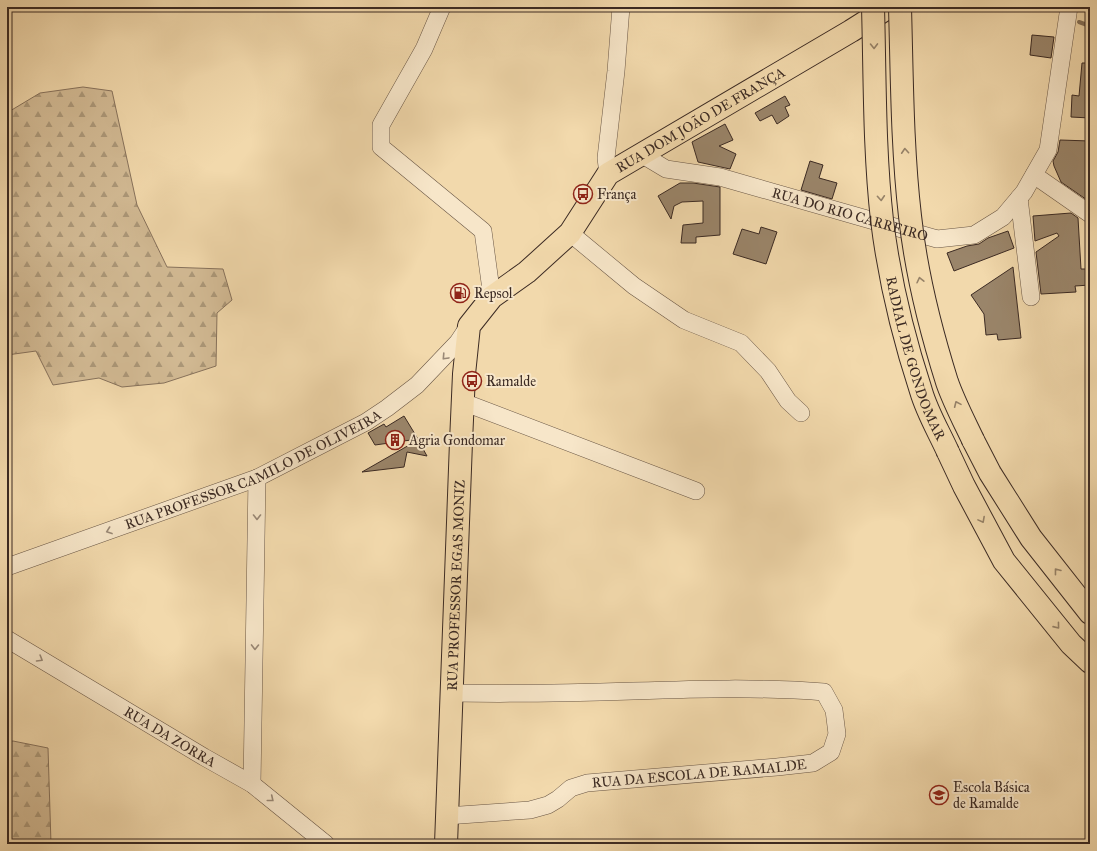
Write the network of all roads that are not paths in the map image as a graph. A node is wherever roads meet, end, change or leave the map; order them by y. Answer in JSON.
{"nodes":[{"id":1,"x":442,"y":7,"type":"edge"},
{"id":2,"x":621,"y":7,"type":"edge"},
{"id":3,"x":873,"y":7,"type":"edge"},
{"id":4,"x":889,"y":7,"type":"edge"},
{"id":5,"x":900,"y":7,"type":"edge"},
{"id":6,"x":1069,"y":7,"type":"edge"},
{"id":7,"x":641,"y":154,"type":"junction"},
{"id":8,"x":608,"y":174,"type":"junction"},
{"id":9,"x":1034,"y":175,"type":"junction"},
{"id":10,"x":1019,"y":198,"type":"junction"},
{"id":11,"x":1090,"y":214,"type":"edge"},
{"id":12,"x":570,"y":233,"type":"junction"},
{"id":13,"x":492,"y":297,"type":"junction"},
{"id":14,"x":1031,"y":297,"type":"dead end"},
{"id":15,"x":469,"y":326,"type":"junction"},
{"id":16,"x":463,"y":402,"type":"junction"},
{"id":17,"x":801,"y":413,"type":"dead end"},
{"id":18,"x":257,"y":478,"type":"junction"},
{"id":19,"x":696,"y":491,"type":"dead end"},
{"id":20,"x":7,"y":567,"type":"edge"},
{"id":21,"x":1090,"y":613,"type":"edge"},
{"id":22,"x":7,"y":639,"type":"edge"},
{"id":23,"x":1090,"y":662,"type":"edge"},
{"id":24,"x":451,"y":693,"type":"junction"},
{"id":25,"x":252,"y":784,"type":"junction"},
{"id":26,"x":446,"y":816,"type":"junction"},
{"id":27,"x":326,"y":844,"type":"edge"},
{"id":28,"x":446,"y":844,"type":"edge"}],
"edges":[{"from":1,"to":13,"type":"street"},
{"from":2,"to":8,"type":"street"},
{"from":3,"to":23,"type":"main road","name":"RADIAL DE GONDOMAR","one_way":true,"bridge":true},
{"from":4,"to":7,"type":"main road","name":"RUA DOM JOÃO DE FRANÇA"},
{"from":21,"to":5,"type":"main road","name":"RADIAL DE GONDOMAR","one_way":true,"bridge":true},
{"from":6,"to":9,"type":"street","name":"RUA DO RIO CARREIRO"},
{"from":7,"to":8,"type":"main road","name":"RUA DOM JOÃO DE FRANÇA"},
{"from":7,"to":10,"type":"street","name":"RUA DO RIO CARREIRO"},
{"from":8,"to":12,"type":"main road","name":"RUA DOM JOÃO DE FRANÇA"},
{"from":9,"to":10,"type":"street","name":"RUA DO RIO CARREIRO"},
{"from":9,"to":11,"type":"street"},
{"from":10,"to":14,"type":"street"},
{"from":12,"to":13,"type":"main road","name":"RUA DOM JOÃO DE FRANÇA"},
{"from":12,"to":17,"type":"street"},
{"from":13,"to":15,"type":"main road","name":"RUA DOM JOÃO DE FRANÇA"},
{"from":15,"to":16,"type":"main road","name":"RUA PROFESSOR EGAS MONIZ"},
{"from":15,"to":18,"type":"street","name":"RUA PROFESSOR CAMILO DE OLIVEIRA","one_way":true},
{"from":16,"to":19,"type":"street"},
{"from":16,"to":24,"type":"main road","name":"RUA PROFESSOR EGAS MONIZ"},
{"from":18,"to":20,"type":"street","name":"RUA PROFESSOR CAMILO DE OLIVEIRA","one_way":true},
{"from":18,"to":25,"type":"street","one_way":true},
{"from":22,"to":25,"type":"street","name":"RUA DA ZORRA","one_way":true},
{"from":24,"to":26,"type":"main road","name":"RUA PROFESSOR EGAS MONIZ"},
{"from":24,"to":26,"type":"street","name":"RUA DA ESCOLA DE RAMALDE"},
{"from":25,"to":27,"type":"street","name":"RUA DA ZORRA","one_way":true},
{"from":26,"to":28,"type":"main road","name":"RUA PROFESSOR EGAS MONIZ"}]}
